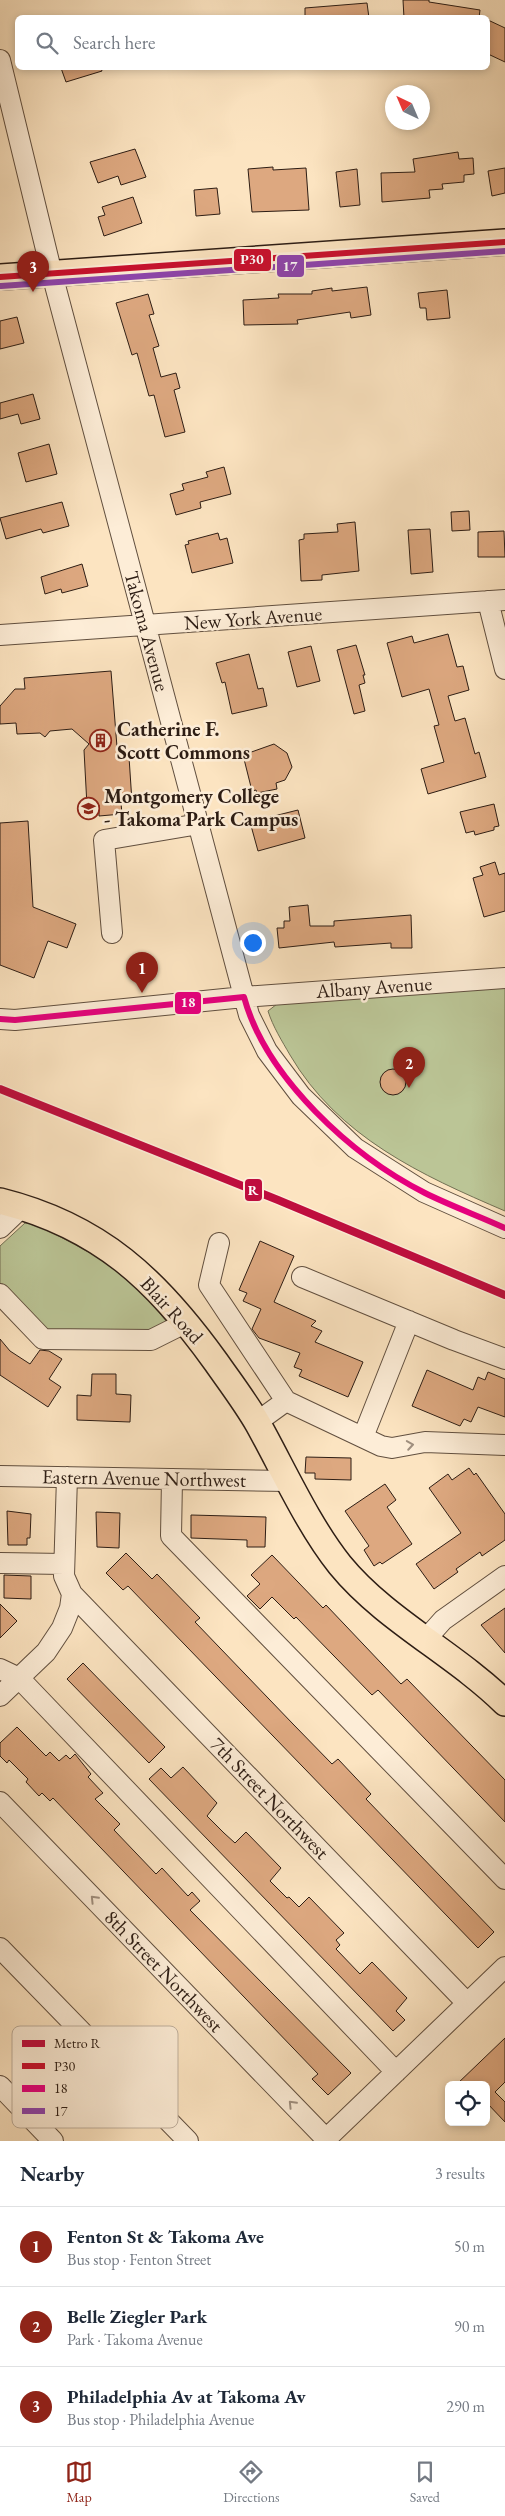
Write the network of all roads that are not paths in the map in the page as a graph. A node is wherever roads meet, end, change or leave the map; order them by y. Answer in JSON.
{"nodes":[{"id":1,"x":0,"y":60,"type":"edge"},
{"id":2,"x":505,"y":242,"type":"edge"},
{"id":3,"x":52,"y":274,"type":"junction"},
{"id":4,"x":0,"y":277,"type":"edge"},
{"id":5,"x":496,"y":600,"type":"edge"},
{"id":6,"x":146,"y":626,"type":"junction"},
{"id":7,"x":0,"y":635,"type":"edge"},
{"id":8,"x":505,"y":669,"type":"edge"},
{"id":9,"x":199,"y":824,"type":"junction"},
{"id":10,"x":112,"y":933,"type":"dead end"},
{"id":11,"x":505,"y":978,"type":"edge"},
{"id":12,"x":244,"y":997,"type":"junction"},
{"id":13,"x":0,"y":1020,"type":"edge"},
{"id":14,"x":11,"y":1204,"type":"edge"},
{"id":15,"x":0,"y":1228,"type":"edge"},
{"id":16,"x":505,"y":1228,"type":"edge"},
{"id":17,"x":219,"y":1243,"type":"dead end"},
{"id":18,"x":302,"y":1277,"type":"dead end"},
{"id":19,"x":0,"y":1294,"type":"edge"},
{"id":20,"x":408,"y":1321,"type":"junction"},
{"id":21,"x":185,"y":1323,"type":"junction"},
{"id":22,"x":496,"y":1355,"type":"edge"},
{"id":23,"x":286,"y":1400,"type":"junction"},
{"id":24,"x":257,"y":1422,"type":"junction"},
{"id":25,"x":363,"y":1437,"type":"junction"},
{"id":26,"x":505,"y":1445,"type":"edge"},
{"id":27,"x":0,"y":1476,"type":"edge"},
{"id":28,"x":67,"y":1477,"type":"junction"},
{"id":29,"x":172,"y":1479,"type":"junction"},
{"id":30,"x":288,"y":1481,"type":"junction"},
{"id":31,"x":0,"y":1563,"type":"edge"},
{"id":32,"x":64,"y":1564,"type":"junction"},
{"id":33,"x":505,"y":1576,"type":"edge"},
{"id":34,"x":72,"y":1594,"type":"junction"},
{"id":35,"x":426,"y":1639,"type":"junction"},
{"id":36,"x":0,"y":1669,"type":"edge"},
{"id":37,"x":18,"y":1678,"type":"junction"},
{"id":38,"x":0,"y":1696,"type":"edge"},
{"id":39,"x":505,"y":1703,"type":"edge"},
{"id":40,"x":0,"y":1802,"type":"edge"},
{"id":41,"x":505,"y":1879,"type":"edge"},
{"id":42,"x":0,"y":1948,"type":"edge"},
{"id":43,"x":505,"y":1967,"type":"edge"},
{"id":44,"x":467,"y":2003,"type":"junction"},
{"id":45,"x":76,"y":2026,"type":"edge"},
{"id":46,"x":396,"y":2072,"type":"junction"},
{"id":47,"x":0,"y":2086,"type":"edge"},
{"id":48,"x":12,"y":2098,"type":"edge"},
{"id":49,"x":40,"y":2128,"type":"edge"},
{"id":50,"x":175,"y":2128,"type":"edge"},
{"id":51,"x":326,"y":2140,"type":"edge"},
{"id":52,"x":53,"y":2141,"type":"edge"},
{"id":53,"x":188,"y":2141,"type":"edge"}],
"edges":[{"from":1,"to":3,"type":"street","name":"Takoma Avenue"},
{"from":2,"to":3,"type":"main road"},
{"from":3,"to":4,"type":"main road"},
{"from":3,"to":6,"type":"street","name":"Takoma Avenue"},
{"from":5,"to":6,"type":"street","name":"New York Avenue"},
{"from":5,"to":8,"type":"street"},
{"from":6,"to":7,"type":"street","name":"New York Avenue"},
{"from":6,"to":9,"type":"street","name":"Takoma Avenue"},
{"from":9,"to":10,"type":"street"},
{"from":9,"to":12,"type":"street","name":"Takoma Avenue"},
{"from":11,"to":12,"type":"street","name":"Albany Avenue"},
{"from":12,"to":13,"type":"street","name":"Albany Avenue"},
{"from":12,"to":16,"type":"street","name":"Takoma Avenue"},
{"from":14,"to":15,"type":"street"},
{"from":14,"to":21,"type":"main road","name":"Blair Road"},
{"from":17,"to":23,"type":"street"},
{"from":18,"to":20,"type":"street"},
{"from":19,"to":21,"type":"street"},
{"from":20,"to":22,"type":"street"},
{"from":20,"to":25,"type":"street"},
{"from":21,"to":24,"type":"main road","name":"Blair Road"},
{"from":23,"to":24,"type":"street"},
{"from":23,"to":25,"type":"street"},
{"from":24,"to":30,"type":"main road","name":"Blair Road"},
{"from":25,"to":26,"type":"street","one_way":true},
{"from":27,"to":28,"type":"street","name":"Eastern Avenue Northwest"},
{"from":28,"to":29,"type":"street","name":"Eastern Avenue Northwest"},
{"from":28,"to":32,"type":"street"},
{"from":29,"to":30,"type":"street","name":"Eastern Avenue Northwest"},
{"from":29,"to":41,"type":"street"},
{"from":30,"to":35,"type":"main road","name":"Blair Road"},
{"from":31,"to":32,"type":"street"},
{"from":32,"to":34,"type":"street"},
{"from":33,"to":35,"type":"street"},
{"from":34,"to":37,"type":"street"},
{"from":34,"to":44,"type":"street","name":"7th Street Northwest"},
{"from":35,"to":39,"type":"main road","name":"Blair Road"},
{"from":36,"to":37,"type":"street"},
{"from":37,"to":38,"type":"street"},
{"from":37,"to":46,"type":"street"},
{"from":51,"to":40,"type":"street","name":"8th Street Northwest","one_way":true},
{"from":42,"to":45,"type":"street"},
{"from":43,"to":44,"type":"street"},
{"from":44,"to":46,"type":"street"},
{"from":46,"to":51,"type":"street"},
{"from":47,"to":48,"type":"street"},
{"from":49,"to":52,"type":"street"},
{"from":50,"to":53,"type":"street"}]}
